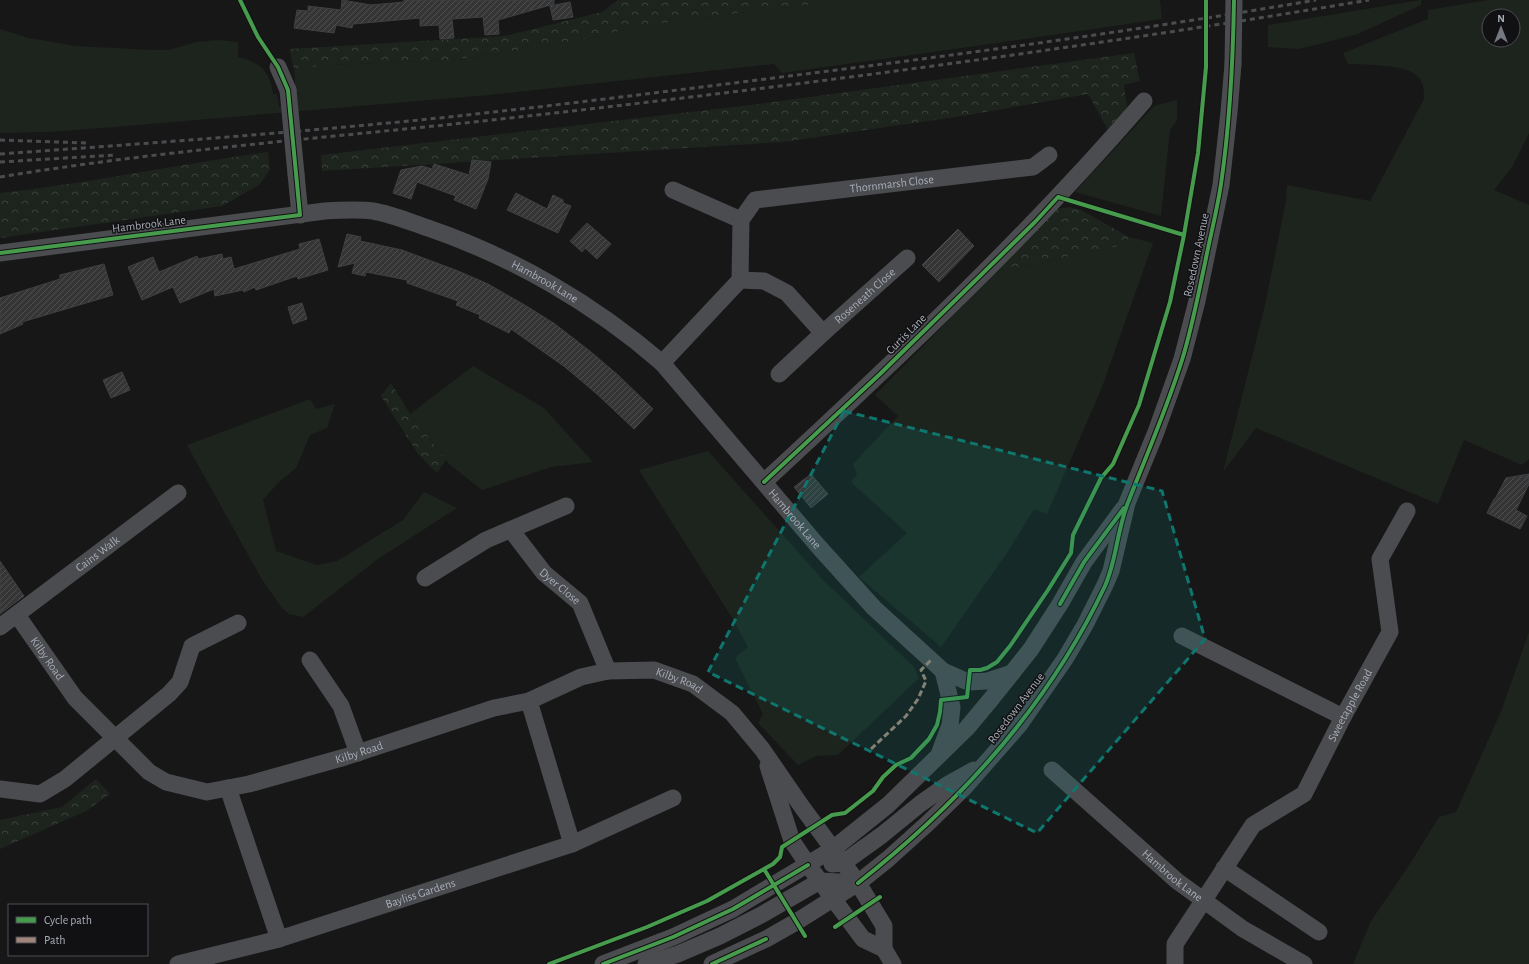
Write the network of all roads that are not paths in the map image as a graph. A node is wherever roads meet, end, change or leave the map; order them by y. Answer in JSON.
{"nodes":[{"id":1,"x":1234,"y":0,"type":"edge"},
{"id":2,"x":278,"y":67,"type":"dead end"},
{"id":3,"x":1144,"y":101,"type":"dead end"},
{"id":4,"x":1049,"y":155,"type":"dead end"},
{"id":5,"x":672,"y":190,"type":"dead end"},
{"id":6,"x":300,"y":214,"type":"junction"},
{"id":7,"x":741,"y":220,"type":"junction"},
{"id":8,"x":0,"y":253,"type":"edge"},
{"id":9,"x":907,"y":258,"type":"dead end"},
{"id":10,"x":740,"y":280,"type":"junction"},
{"id":11,"x":823,"y":333,"type":"junction"},
{"id":12,"x":662,"y":364,"type":"junction"},
{"id":13,"x":779,"y":374,"type":"dead end"},
{"id":14,"x":764,"y":482,"type":"junction"},
{"id":15,"x":178,"y":493,"type":"dead end"},
{"id":16,"x":1127,"y":503,"type":"junction"},
{"id":17,"x":566,"y":506,"type":"dead end"},
{"id":18,"x":1407,"y":511,"type":"dead end"},
{"id":19,"x":511,"y":530,"type":"junction"},
{"id":20,"x":425,"y":578,"type":"dead end"},
{"id":21,"x":17,"y":615,"type":"junction"},
{"id":22,"x":238,"y":624,"type":"dead end"},
{"id":23,"x":0,"y":627,"type":"edge"},
{"id":24,"x":1182,"y":636,"type":"dead end"},
{"id":25,"x":310,"y":660,"type":"dead end"},
{"id":26,"x":608,"y":671,"type":"junction"},
{"id":27,"x":943,"y":671,"type":"junction"},
{"id":28,"x":1012,"y":673,"type":"junction"},
{"id":29,"x":529,"y":701,"type":"junction"},
{"id":30,"x":1343,"y":718,"type":"junction"},
{"id":31,"x":116,"y":738,"type":"junction"},
{"id":32,"x":762,"y":749,"type":"junction"},
{"id":33,"x":358,"y":753,"type":"junction"},
{"id":34,"x":937,"y":758,"type":"junction"},
{"id":35,"x":985,"y":764,"type":"junction"},
{"id":36,"x":1052,"y":770,"type":"dead end"},
{"id":37,"x":228,"y":788,"type":"junction"},
{"id":38,"x":0,"y":789,"type":"edge"},
{"id":39,"x":673,"y":798,"type":"dead end"},
{"id":40,"x":572,"y":844,"type":"junction"},
{"id":41,"x":838,"y":856,"type":"junction"},
{"id":42,"x":808,"y":865,"type":"junction"},
{"id":43,"x":1224,"y":868,"type":"junction"},
{"id":44,"x":820,"y":881,"type":"junction"},
{"id":45,"x":858,"y":883,"type":"junction"},
{"id":46,"x":833,"y":899,"type":"junction"},
{"id":47,"x":1204,"y":901,"type":"junction"},
{"id":48,"x":1319,"y":932,"type":"dead end"},
{"id":49,"x":279,"y":939,"type":"junction"},
{"id":50,"x":884,"y":949,"type":"junction"},
{"id":51,"x":178,"y":964,"type":"edge"},
{"id":52,"x":603,"y":964,"type":"edge"},
{"id":53,"x":646,"y":964,"type":"edge"},
{"id":54,"x":712,"y":964,"type":"edge"},
{"id":55,"x":893,"y":964,"type":"edge"},
{"id":56,"x":1175,"y":964,"type":"edge"},
{"id":57,"x":1304,"y":964,"type":"edge"}],
"edges":[{"from":1,"to":16,"type":"street","name":"Rosedown Avenue","bridge":true},
{"from":2,"to":6,"type":"street","bridge":true},
{"from":3,"to":14,"type":"street","name":"Curtis Lane"},
{"from":4,"to":7,"type":"street","name":"Thornmarsh Close"},
{"from":5,"to":7,"type":"street"},
{"from":6,"to":8,"type":"street","name":"Hambrook Lane"},
{"from":6,"to":12,"type":"street","name":"Hambrook Lane"},
{"from":7,"to":10,"type":"street"},
{"from":9,"to":11,"type":"street","name":"Roseneath Close"},
{"from":10,"to":11,"type":"street","name":"Roseneath Close"},
{"from":10,"to":12,"type":"street"},
{"from":11,"to":13,"type":"street","name":"Roseneath Close"},
{"from":12,"to":14,"type":"street","name":"Hambrook Lane"},
{"from":14,"to":27,"type":"street","name":"Hambrook Lane"},
{"from":15,"to":21,"type":"street","name":"Cains Walk"},
{"from":16,"to":28,"type":"street","name":"Rosedown Avenue"},
{"from":16,"to":35,"type":"street","name":"Rosedown Avenue"},
{"from":17,"to":19,"type":"street"},
{"from":18,"to":30,"type":"street","name":"Sweetapple Road"},
{"from":19,"to":20,"type":"street"},
{"from":19,"to":26,"type":"street","name":"Dyer Close"},
{"from":21,"to":23,"type":"street"},
{"from":21,"to":31,"type":"street","name":"Kilby Road"},
{"from":22,"to":31,"type":"street"},
{"from":24,"to":30,"type":"street"},
{"from":25,"to":33,"type":"street"},
{"from":26,"to":29,"type":"street","name":"Kilby Road"},
{"from":26,"to":32,"type":"street","name":"Kilby Road"},
{"from":27,"to":28,"type":"street","name":"Hambrook Lane"},
{"from":27,"to":34,"type":"street"},
{"from":28,"to":34,"type":"street","name":"Rosedown Avenue"},
{"from":29,"to":33,"type":"street","name":"Kilby Road"},
{"from":29,"to":40,"type":"street"},
{"from":30,"to":43,"type":"street","name":"Sweetapple Road"},
{"from":31,"to":37,"type":"street","name":"Kilby Road"},
{"from":31,"to":38,"type":"street"},
{"from":32,"to":41,"type":"street","name":"Kilby Road"},
{"from":32,"to":42,"type":"street","name":"Kilby Road"},
{"from":33,"to":37,"type":"street","name":"Kilby Road"},
{"from":34,"to":41,"type":"street","name":"Rosedown Avenue"},
{"from":35,"to":41,"type":"street"},
{"from":35,"to":45,"type":"street","name":"Rosedown Avenue"},
{"from":36,"to":47,"type":"street","name":"Hambrook Lane"},
{"from":37,"to":49,"type":"street"},
{"from":39,"to":40,"type":"street","name":"Bayliss Gardens"},
{"from":40,"to":49,"type":"street","name":"Bayliss Gardens"},
{"from":41,"to":42,"type":"street"},
{"from":41,"to":45,"type":"street","name":"Kilby Road"},
{"from":42,"to":44,"type":"street","name":"Kilby Road"},
{"from":42,"to":52,"type":"street"},
{"from":43,"to":47,"type":"street","name":"Sweetapple Road"},
{"from":43,"to":48,"type":"street"},
{"from":44,"to":45,"type":"street"},
{"from":44,"to":46,"type":"street","name":"Kilby Road"},
{"from":44,"to":53,"type":"street"},
{"from":45,"to":46,"type":"street","name":"Rosedown Avenue"},
{"from":45,"to":50,"type":"street","name":"Kilby Road"},
{"from":46,"to":50,"type":"street","name":"Kilby Road"},
{"from":46,"to":54,"type":"street","name":"Rosedown Avenue"},
{"from":47,"to":56,"type":"street","name":"Sweetapple Road"},
{"from":47,"to":57,"type":"street","name":"Hambrook Lane"},
{"from":49,"to":51,"type":"street","name":"Bayliss Gardens"},
{"from":50,"to":55,"type":"street"}]}
